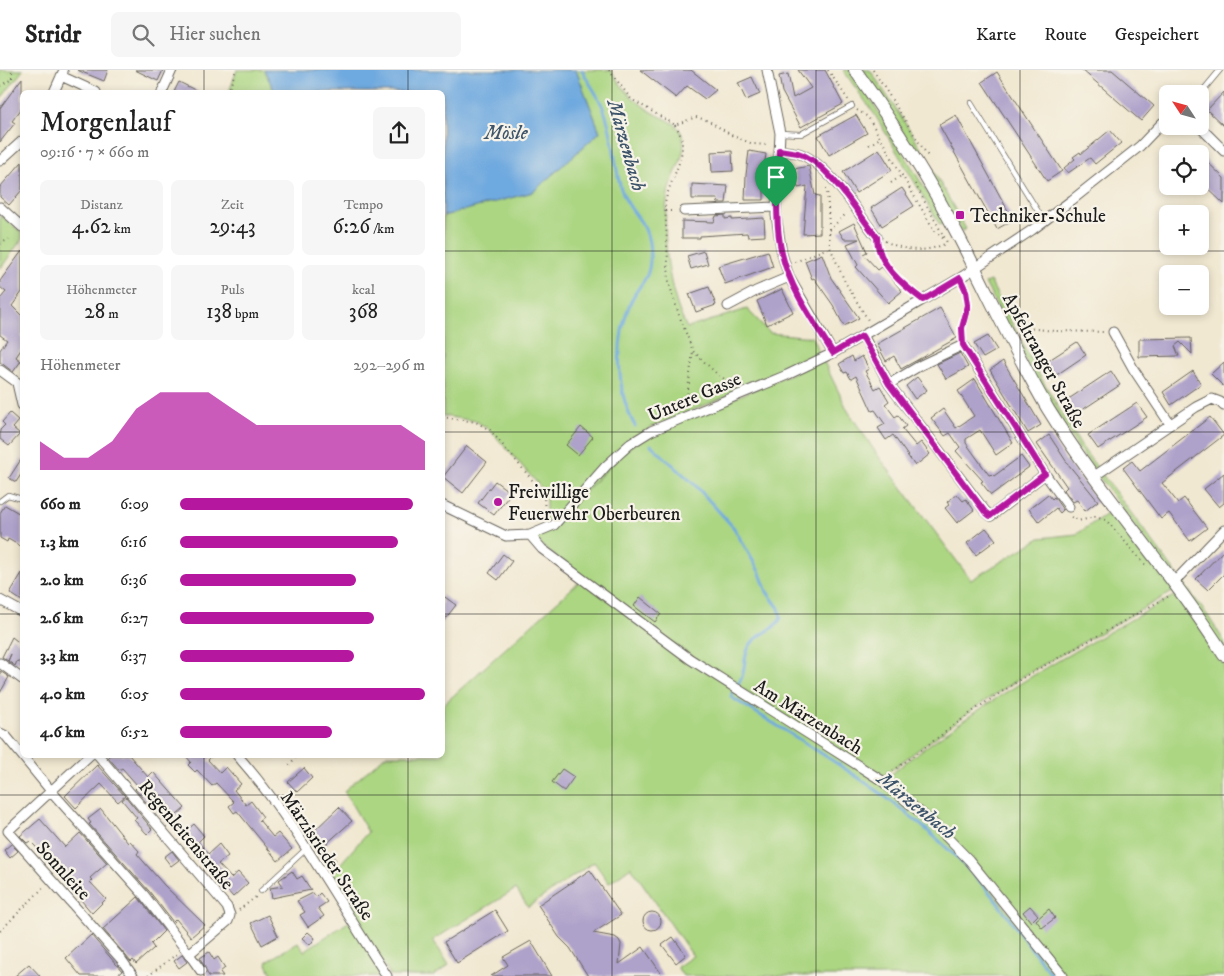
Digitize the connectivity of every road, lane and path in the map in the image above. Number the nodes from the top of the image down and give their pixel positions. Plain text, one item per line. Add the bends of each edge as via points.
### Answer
1 (12, 70) edge
2 (172, 70) edge
3 (236, 70) edge
4 (609, 70) edge
5 (767, 70) edge
6 (828, 70) edge
7 (855, 70) edge
8 (1220, 70) edge
9 (62, 73) edge
10 (1208, 85) edge
11 (0, 86) edge
12 (55, 90) edge
13 (92, 90) edge
14 (163, 90) edge
15 (229, 90) edge
16 (971, 103) dead end
17 (852, 106) junction
18 (675, 125) junction
19 (1159, 127) edge
20 (780, 133) junction
21 (1207, 135) edge
22 (880, 138) junction
23 (20, 143) edge
24 (869, 145) dead end
25 (779, 148) junction
26 (1224, 151) edge
27 (0, 161) edge
28 (826, 173) junction
29 (902, 176) junction
30 (912, 178) dead end
31 (891, 182) dead end
32 (0, 207) edge
33 (776, 207) junction
34 (854, 208) junction
35 (684, 211) dead end
36 (1044, 221) junction
37 (20, 225) edge
38 (943, 225) dead end
39 (939, 227) junction
40 (829, 230) junction
41 (934, 230) junction
42 (877, 237) junction
43 (8, 239) dead end
44 (948, 242) junction
45 (0, 244) edge
46 (830, 247) junction
47 (785, 266) junction
48 (974, 268) junction
49 (789, 277) junction
50 (960, 278) junction
51 (923, 300) junction
52 (728, 306) dead end
53 (874, 329) junction
54 (1113, 332) joint
55 (1019, 334) dead end
56 (862, 336) junction
57 (963, 345) junction
58 (693, 351) junction
59 (833, 353) junction
60 (0, 370) edge
61 (20, 384) edge
62 (889, 384) junction
63 (745, 392) junction
64 (1224, 406) edge
65 (445, 417) edge
66 (678, 419) junction
67 (1170, 424) junction
68 (1045, 474) junction
69 (1093, 477) junction
70 (544, 494) junction
71 (580, 498) junction
72 (20, 499) edge
73 (0, 501) edge
74 (445, 506) edge
75 (1069, 507) joint
76 (544, 529) junction
77 (1224, 530) edge
78 (530, 535) junction
79 (1147, 568) dead end
80 (1170, 585) junction
81 (0, 600) edge
82 (20, 611) edge
83 (1224, 655) edge
84 (0, 663) edge
85 (20, 678) edge
86 (0, 733) edge
87 (20, 753) edge
88 (24, 758) edge
89 (87, 758) edge
90 (101, 758) edge
91 (239, 758) edge
92 (295, 758) edge
93 (289, 765) dead end
94 (881, 780) junction
95 (51, 791) junction
96 (306, 848) junction
97 (51, 880) junction
98 (261, 891) joint
99 (230, 914) junction
100 (0, 931) edge
101 (187, 951) junction
102 (201, 971) dead end
103 (133, 976) edge
104 (148, 976) edge
105 (387, 976) edge
106 (1063, 976) edge

1 - 11 path via 12,79
2 - 14 street
3 - 15 path
4 - 18 path via 631,98
5 - 20 street
6 - 17 path
7 - 48 street, Apfeltranger Straße via 894,125
8 - 10 lane
9 - 12 street
9 - 13 street
16 - 36 lane
17 - 20 lane via 802,134
17 - 22 path via 868,117
18 - 25 path via 696,117 753,144
18 - 58 path via 682,142 682,154 665,204 667,265 669,283
19 - 36 street, Untere Gasse via 1100,179
20 - 25 street
21 - 26 street
22 - 24 path
22 - 29 path
23 - 27 street
25 - 28 street via 810,160
25 - 33 street
28 - 34 street
28 - 40 path
29 - 31 path
29 - 41 path
30 - 39 path
32 - 37 street
33 - 35 street
33 - 47 street
34 - 40 path
34 - 42 street
36 - 48 street, Untere Gasse
38 - 39 path
39 - 41 path
39 - 44 path
40 - 46 path
41 - 44 path
42 - 44 path via 893,245 922,251
42 - 51 path via 877,249 901,284
43 - 45 path
46 - 47 path
46 - 53 path via 845,282
47 - 49 street
48 - 50 street, Untere Gasse
48 - 69 street, Apfeltranger Straße via 1026,372
49 - 52 street
49 - 59 street
50 - 51 street, Untere Gasse
50 - 57 path via 968,305 962,328
51 - 53 street, Untere Gasse
53 - 56 street, Untere Gasse
54 - 55 path via 1015,327
54 - 67 street
56 - 59 street, Untere Gasse
56 - 62 street
57 - 62 street
57 - 68 street
58 - 63 path via 716,374
58 - 66 path via 687,397
59 - 63 street, Untere Gasse
60 - 61 street
62 - 68 street via 990,516
63 - 66 street, Untere Gasse
64 - 67 street via 1212,400
65 - 70 path via 476,422 490,430
66 - 71 street, Untere Gasse via 630,444 606,466
67 - 69 street
68 - 75 street
69 - 80 street, Apfeltranger Straße
70 - 71 path
70 - 76 path
71 - 76 street, Untere Gasse via 554,525
72 - 73 lane via 8,495
74 - 78 street, Untere Gasse via 506,536
75 - 79 path via 1067,512 1078,521 1101,517 1111,523
76 - 78 street, Untere Gasse
77 - 80 street
78 - 94 street, Am Märzenbach via 542,549 690,658
80 - 83 street, Apfeltranger Straße
80 - 94 path via 1171,596 1024,677
81 - 82 street
84 - 85 street
86 - 87 street
88 - 95 street
89 - 95 street, Sonnleite
90 - 99 street, Regenleitenstraße
91 - 96 street, Märzisrieder Straße
92 - 93 path
94 - 106 street, Am Märzenbach via 933,823 969,860
95 - 97 street, Sonnleite via 8,832
95 - 101 street via 144,895
96 - 98 lane
96 - 105 street, Märzisrieder Straße
97 - 100 path
97 - 103 street, Sonnleite
98 - 99 path via 242,909
99 - 101 street, Regenleitenstraße via 221,928
101 - 102 street
101 - 104 path

